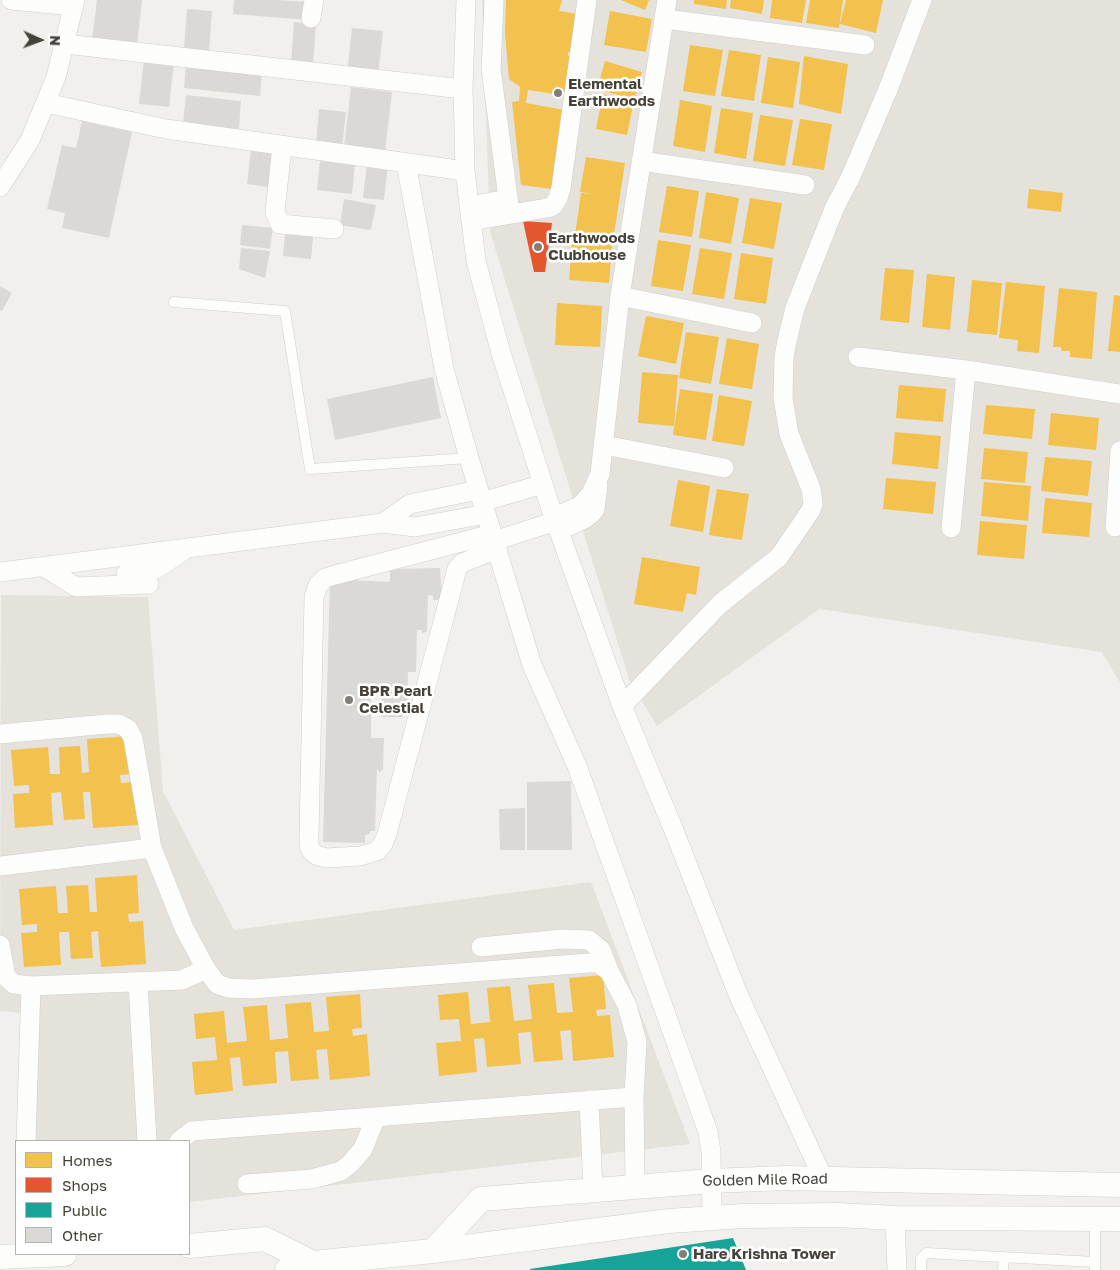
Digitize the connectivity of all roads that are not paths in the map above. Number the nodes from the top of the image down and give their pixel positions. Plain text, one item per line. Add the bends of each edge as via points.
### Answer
1 (11, 0) edge
2 (466, 0) edge
3 (494, 0) edge
4 (587, 0) edge
5 (667, 0) edge
6 (922, 0) edge
7 (74, 3) edge
8 (665, 19) junction
9 (65, 44) junction
10 (865, 45) dead end
11 (463, 89) junction
12 (46, 103) junction
13 (282, 146) junction
14 (641, 160) junction
15 (406, 163) junction
16 (465, 171) junction
17 (805, 185) dead end
18 (0, 187) edge
19 (509, 206) junction
20 (470, 214) junction
21 (334, 229) dead end
22 (620, 296) junction
23 (174, 302) dead end
24 (752, 323) dead end
25 (858, 357) dead end
26 (966, 370) junction
27 (1120, 394) edge
28 (604, 444) junction
29 (1120, 451) edge
30 (468, 458) junction
31 (724, 468) dead end
32 (543, 484) junction
33 (482, 502) junction
34 (383, 523) junction
35 (557, 523) junction
36 (951, 528) dead end
37 (1115, 528) dead end
38 (494, 541) junction
39 (451, 544) junction
40 (186, 549) junction
41 (459, 566) junction
42 (44, 567) junction
43 (0, 572) edge
44 (81, 579) dead end
45 (149, 584) dead end
46 (622, 706) junction
47 (0, 734) edge
48 (152, 848) junction
49 (0, 866) edge
50 (0, 945) edge
51 (481, 947) dead end
52 (206, 969) junction
53 (609, 971) junction
54 (138, 982) junction
55 (31, 986) junction
56 (634, 1097) junction
57 (589, 1100) junction
58 (376, 1117) junction
59 (26, 1140) edge
60 (146, 1140) edge
61 (181, 1140) edge
62 (823, 1178) junction
63 (712, 1180) junction
64 (247, 1184) dead end
65 (1120, 1185) edge
66 (635, 1187) junction
67 (592, 1190) junction
68 (712, 1218) junction
69 (895, 1218) junction
70 (1095, 1219) junction
71 (1120, 1219) edge
72 (190, 1246) edge
73 (433, 1251) junction
74 (43, 1255) edge
75 (0, 1257) edge
76 (1004, 1257) junction
77 (313, 1263) junction
78 (1095, 1266) edge
79 (286, 1270) edge
80 (897, 1270) edge
81 (921, 1270) edge
82 (1003, 1270) edge

1 - 7 street
2 - 11 street
3 - 19 street via 491,69
4 - 19 street via 558,198 553,206
5 - 8 street
6 - 46 street via 889,87 834,209 795,308 787,341 782,398 789,434 810,489 811,510 778,557 720,604
7 - 9 street
8 - 10 street
8 - 14 street
9 - 11 street
9 - 12 street
11 - 16 street
12 - 13 street via 166,129
12 - 18 street via 30,140
13 - 15 street
13 - 21 street via 275,212 280,224
14 - 17 street
14 - 22 street
15 - 16 street
15 - 30 street via 444,369
16 - 20 street
19 - 20 street
20 - 32 street via 476,261
22 - 24 street
22 - 28 street
23 - 30 lane via 285,311 310,469
25 - 26 street
26 - 27 street
26 - 36 street
28 - 31 street
28 - 35 street via 600,474 591,494
29 - 37 street
30 - 33 street
32 - 33 street
32 - 35 street
33 - 34 street via 415,527
33 - 34 street via 410,504
33 - 38 street
34 - 40 street
35 - 38 street
35 - 46 street
38 - 39 street
38 - 41 street
38 - 63 street via 532,665 577,766 708,1132
39 - 41 street
39 - 41 street via 335,574 318,585 314,597 309,836 309,845 316,855 326,858 360,856 377,851 383,844
40 - 42 street
40 - 44 street via 150,571
42 - 43 street
42 - 45 street via 76,587
46 - 62 street via 738,994
47 - 48 street via 107,724 119,724 128,729 134,738
48 - 49 street
48 - 52 street via 184,928
50 - 55 street via 6,977 14,984
51 - 53 street via 562,939 589,940 601,950
52 - 53 street via 217,984 252,989 589,963
52 - 54 street via 182,980
53 - 56 street via 627,1005 637,1042
54 - 55 street
54 - 60 street
55 - 59 street
56 - 57 street
56 - 66 street
57 - 58 street
57 - 67 street
58 - 61 street via 192,1131
58 - 64 street via 363,1149 341,1171 312,1179
62 - 63 street, Golden Mile Road
62 - 65 street, Golden Mile Road
63 - 66 street, Golden Mile Road
63 - 68 street
66 - 67 street, Golden Mile Road
67 - 73 street, Golden Mile Road via 481,1199
68 - 69 street via 838,1215
68 - 73 street
69 - 70 street
69 - 80 street
70 - 71 street
70 - 78 lane
72 - 77 street via 265,1239
73 - 77 street
74 - 75 street
76 - 78 lane
76 - 81 lane via 926,1253 921,1260
76 - 82 lane
77 - 79 street

